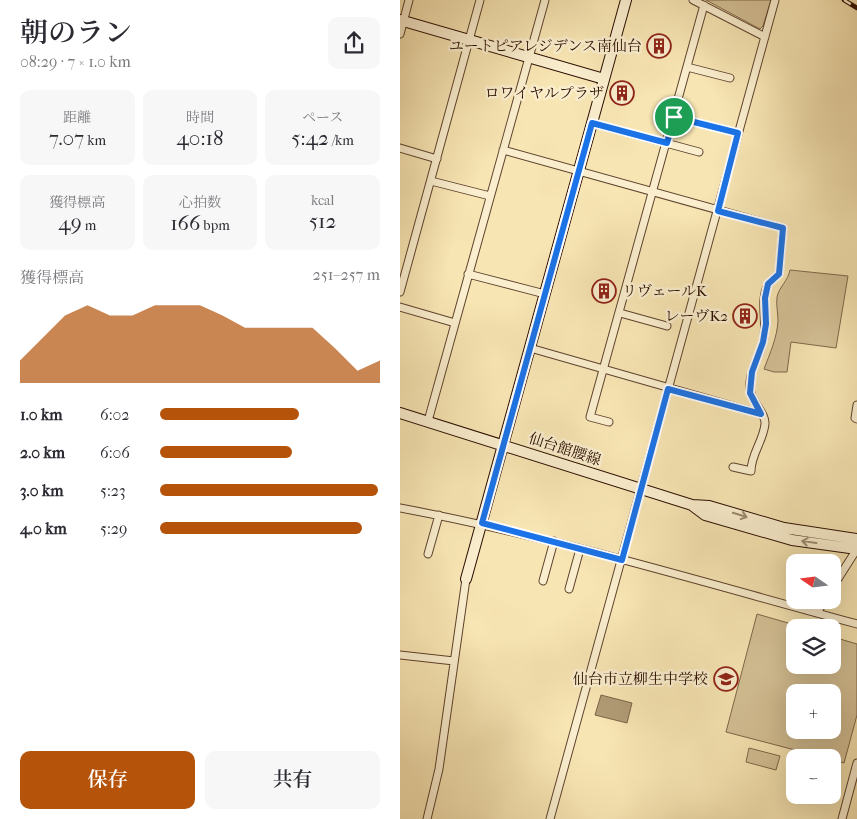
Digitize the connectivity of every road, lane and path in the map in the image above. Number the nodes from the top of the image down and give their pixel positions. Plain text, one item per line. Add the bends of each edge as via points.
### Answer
1 (410, 0) edge
2 (480, 0) edge
3 (545, 0) edge
4 (626, 0) edge
5 (693, 0) edge
6 (775, 0) edge
7 (704, 5) junction
8 (402, 20) edge
9 (400, 34) edge
10 (765, 36) junction
11 (469, 40) junction
12 (529, 58) junction
13 (687, 67) junction
14 (730, 78) dead end
15 (604, 79) junction
16 (674, 117) junction
17 (592, 123) junction
18 (738, 133) junction
19 (667, 143) junction
20 (400, 148) edge
21 (503, 150) junction
22 (699, 152) dead end
23 (437, 159) junction
24 (579, 171) junction
25 (431, 181) junction
26 (653, 192) junction
27 (490, 196) junction
28 (718, 211) junction
29 (468, 274) junction
30 (400, 292) edge
31 (545, 294) junction
32 (400, 307) edge
33 (620, 313) junction
34 (455, 323) junction
35 (667, 326) dead end
36 (530, 348) junction
37 (603, 369) junction
38 (668, 389) junction
39 (857, 405) edge
40 (400, 412) edge
41 (761, 414) junction
42 (857, 419) edge
43 (428, 421) junction
44 (609, 422) dead end
45 (503, 445) junction
46 (733, 467) dead end
47 (641, 489) junction
48 (692, 506) junction
49 (400, 508) edge
50 (439, 515) junction
51 (482, 523) junction
52 (857, 538) edge
53 (554, 541) junction
54 (580, 549) junction
55 (857, 549) edge
56 (428, 554) dead end
57 (622, 560) junction
58 (841, 574) edge
59 (466, 579) joint
60 (543, 581) dead end
61 (570, 590) dead end
62 (786, 600) edge
63 (823, 609) edge
64 (857, 624) edge
65 (400, 655) edge
66 (454, 661) junction
67 (857, 763) edge
68 (427, 819) edge
69 (550, 819) edge
70 (842, 819) edge

1 - 8 street
2 - 11 street
3 - 12 street
4 - 15 street
5 - 7 street
6 - 10 street
7 - 10 street
7 - 13 street
8 - 9 street
8 - 11 street
10 - 18 street
11 - 12 street
11 - 23 street
12 - 15 street
12 - 21 street
13 - 14 street
13 - 16 street
15 - 17 street
16 - 18 street
16 - 19 street
17 - 19 street
17 - 24 street
18 - 28 street
19 - 22 street
19 - 26 street
20 - 23 street
21 - 24 street
21 - 27 street
23 - 25 street
24 - 26 street
24 - 31 street
25 - 27 street
25 - 30 street
26 - 28 street
26 - 33 street
27 - 29 street
28 - 38 street
28 - 41 street via 783,228 779,274 768,284 763,342 752,372 750,393
29 - 31 street
29 - 34 street
31 - 36 street
32 - 34 street
33 - 35 street
33 - 37 street
34 - 43 street
36 - 37 street
36 - 45 street
37 - 38 street
37 - 44 street via 590,417
38 - 41 street
38 - 47 street
39 - 42 street
40 - 43 street, 仙台館腰線
41 - 46 street via 765,422 759,447 751,458 751,471
43 - 45 street, 仙台館腰線
45 - 47 street, 仙台館腰線
45 - 51 street
47 - 48 street, 仙台館腰線
47 - 57 street
48 -> 52 street, 仙台館腰線 via 709,506 799,531
55 -> 48 street, 仙台館腰線 via 792,540 705,514
49 - 50 street
50 - 51 street
50 - 56 street
51 - 53 street
51 - 59 street
53 - 54 street
53 - 60 street
54 - 57 street
54 - 61 street
55 - 58 street
57 - 62 street
57 - 69 street
59 - 66 street
63 - 64 street
65 - 66 street
66 - 68 street via 439,770
67 - 70 street

